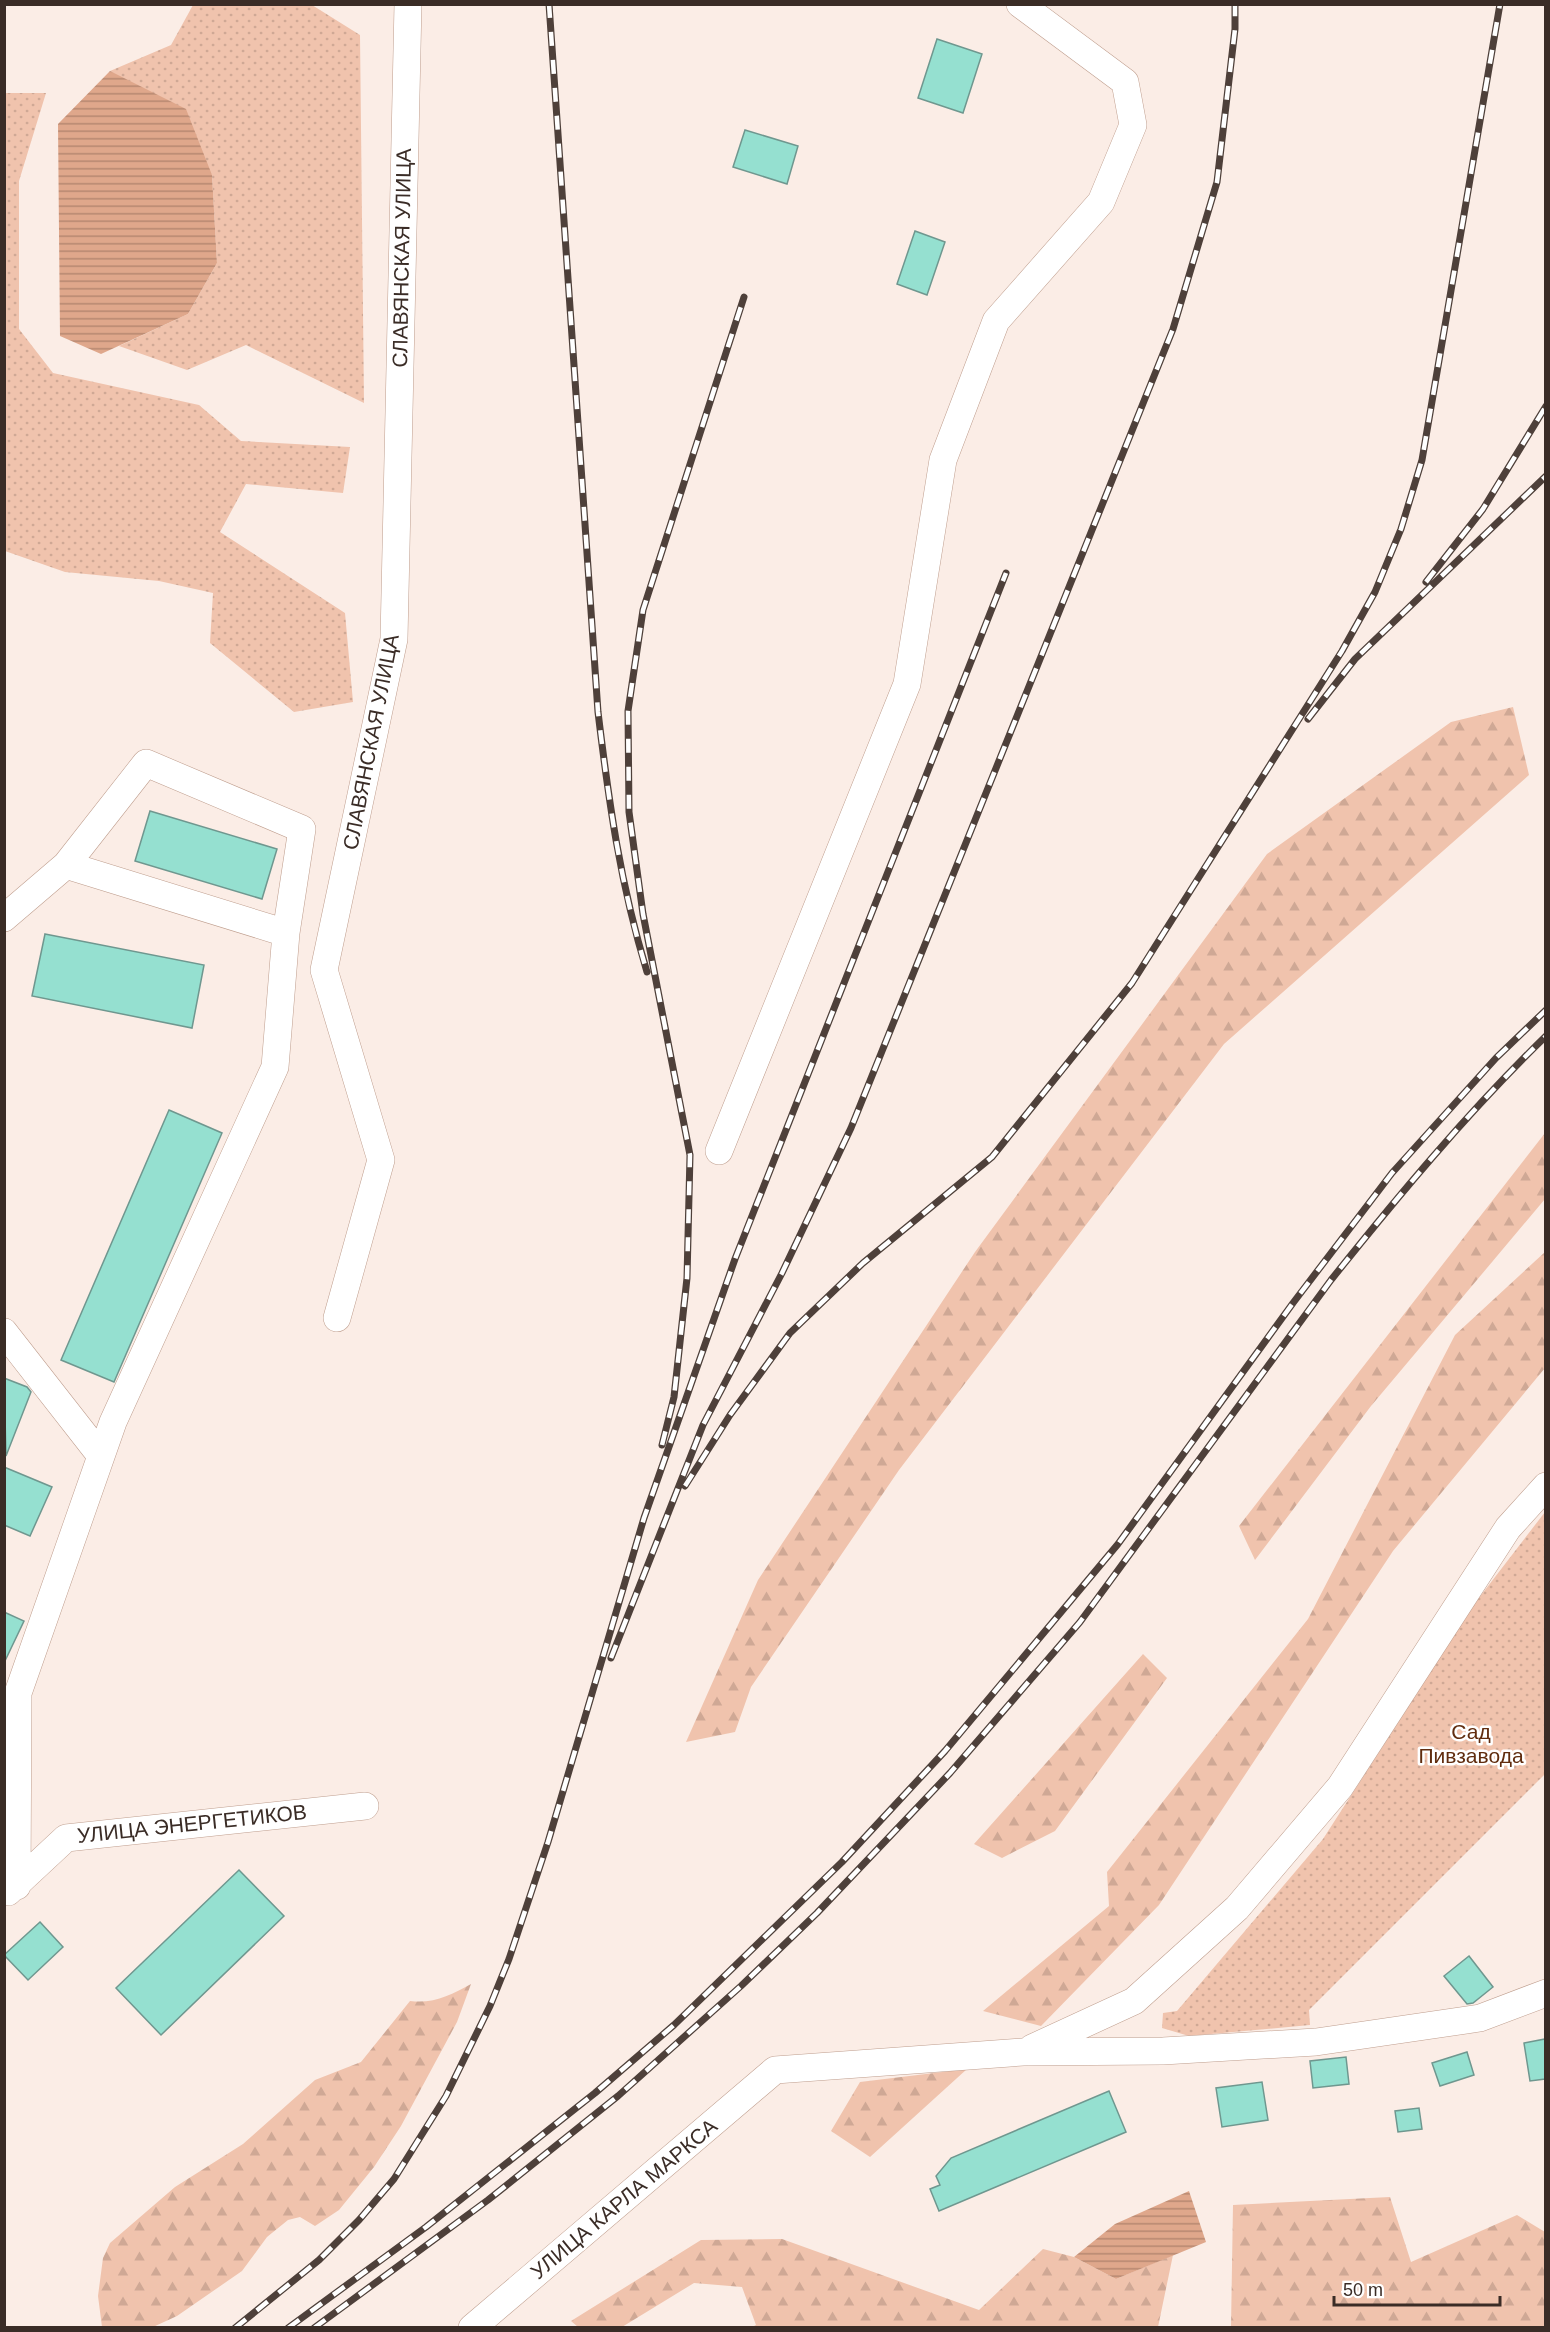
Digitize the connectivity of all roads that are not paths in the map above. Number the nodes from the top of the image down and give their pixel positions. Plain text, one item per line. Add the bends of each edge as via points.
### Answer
1 (408, 4) edge
2 (1020, 4) edge
3 (66, 865) junction
4 (4, 918) edge
5 (286, 933) junction
6 (719, 1151) dead end
7 (337, 1318) dead end
8 (4, 1332) edge
9 (101, 1456) junction
10 (1545, 1486) edge
11 (365, 1806) dead end
12 (10, 1890) edge
13 (1545, 1993) edge
14 (1023, 2052) junction
15 (472, 2328) edge

1 - 7 street, СЛАВЯНСКАЯ УЛИЦА via 394,639 324,970 381,1160
2 - 6 street via 1125,82 1133,125 1101,202 996,321 943,460 907,684
3 - 4 street
3 - 5 street
3 - 5 street via 146,763 302,829
5 - 9 street via 275,1067
8 - 9 street
9 - 12 street via 18,1693
10 - 14 street via 1508,1528 1340,1787 1238,1908 1134,2001
11 - 12 street, УЛИЦА ЭНЕРГЕТИКОВ via 66,1838
13 - 14 street via 1480,2018 1316,2042
14 - 15 street, УЛИЦА КАРЛА МАРКСА via 775,2070

